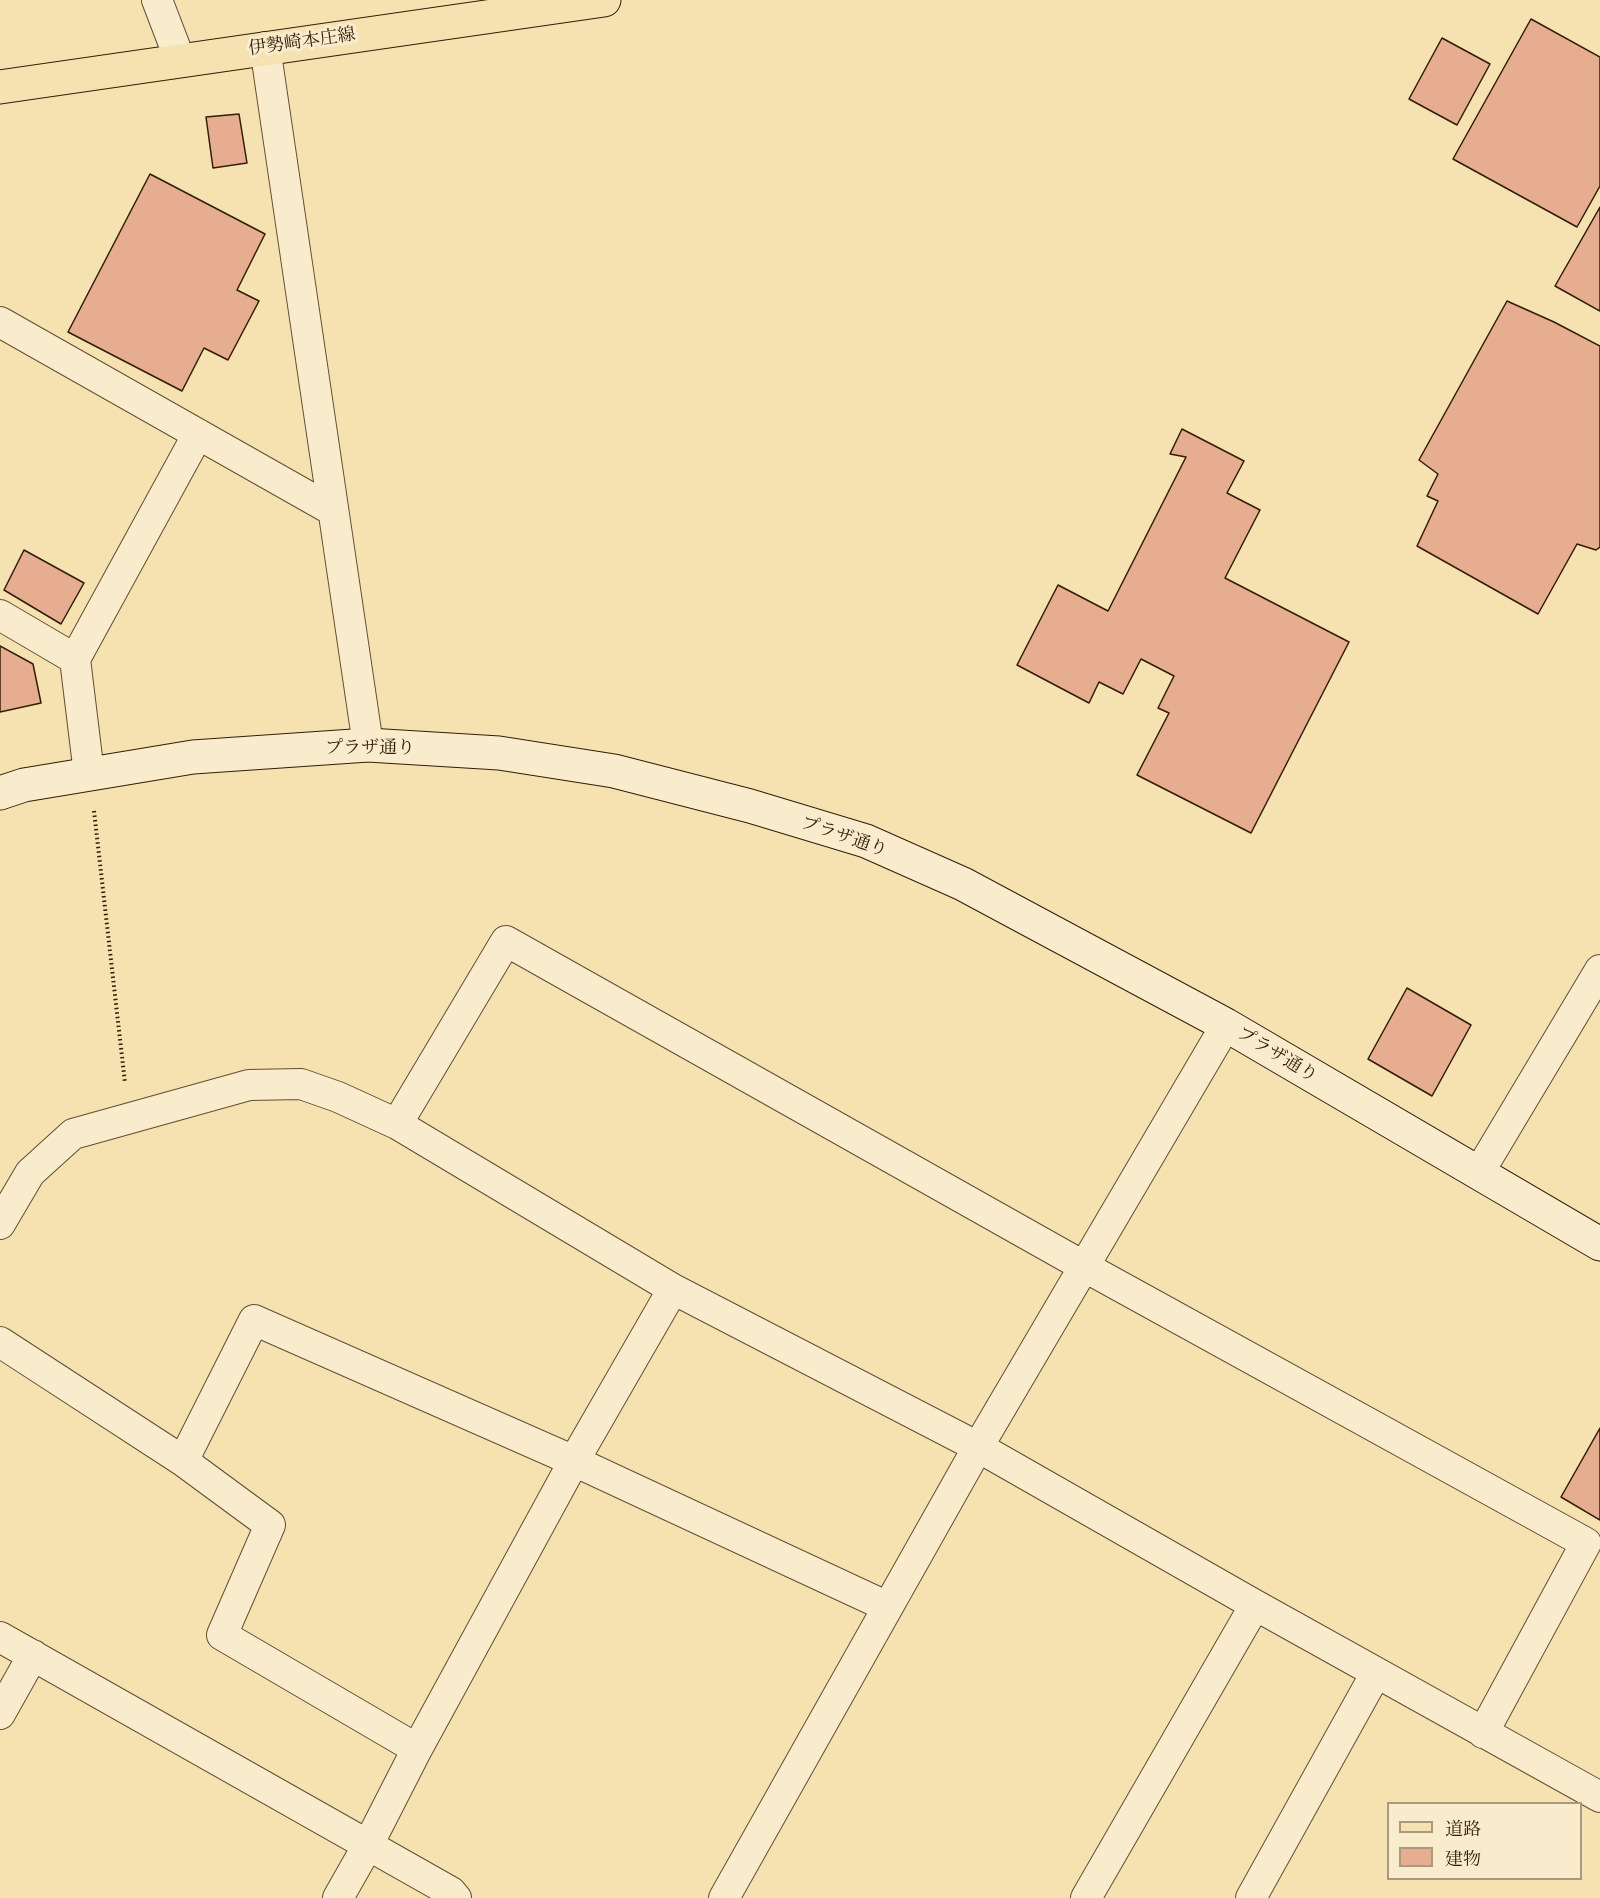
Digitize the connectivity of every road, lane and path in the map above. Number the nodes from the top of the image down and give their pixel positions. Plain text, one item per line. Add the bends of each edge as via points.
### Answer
1 (157, 0) edge
2 (603, 0) edge
3 (265, 47) junction
4 (180, 60) junction
5 (0, 87) edge
6 (0, 322) edge
7 (198, 434) junction
8 (332, 510) junction
9 (0, 615) edge
10 (75, 659) junction
11 (368, 745) junction
12 (89, 774) junction
13 (0, 793) edge
14 (1600, 969) edge
15 (1226, 1025) junction
16 (129, 1117) junction
17 (397, 1124) junction
18 (1478, 1174) junction
19 (0, 1224) edge
20 (1600, 1244) edge
21 (1085, 1267) junction
22 (673, 1289) junction
23 (0, 1342) edge
24 (978, 1447) junction
25 (183, 1461) junction
26 (574, 1461) junction
27 (1255, 1605) junction
28 (888, 1606) junction
29 (0, 1637) edge
30 (33, 1655) junction
31 (1376, 1673) junction
32 (0, 1714) edge
33 (1483, 1733) junction
34 (417, 1749) junction
35 (1600, 1797) edge
36 (368, 1845) junction
37 (338, 1898) edge
38 (456, 1898) edge
39 (724, 1898) edge
40 (1086, 1898) edge
41 (1251, 1898) edge

1 - 4 street
2 - 3 main road, 伊勢崎本庄線
3 - 4 main road, 伊勢崎本庄線
3 - 8 street
4 - 5 main road, 伊勢崎本庄線
6 - 7 street
7 - 8 street
7 - 10 street
8 - 11 street
9 - 10 street
10 - 12 street
11 - 12 street, プラザ通り via 193,757
11 - 15 street, プラザ通り via 499,753 614,771 866,841 963,884
12 - 13 street, プラザ通り
12 - 16 path
14 - 18 street
15 - 18 street, プラザ通り
15 - 21 street
16 - 17 street via 249,1085 301,1084
16 - 19 street via 73,1134 30,1173
17 - 21 street via 506,941
17 - 22 street
18 - 20 street, プラザ通り
21 - 24 street
21 - 33 street via 1586,1543
22 - 24 street
22 - 26 street
23 - 25 street
24 - 27 street
24 - 28 street
25 - 26 street via 254,1320
25 - 34 street via 270,1525 222,1635
26 - 28 street
26 - 34 street
27 - 31 street
27 - 40 street
28 - 39 street
29 - 30 street
30 - 32 street
30 - 36 street
31 - 33 street
31 - 41 street
33 - 35 street
34 - 36 street
36 - 37 street
36 - 38 street

